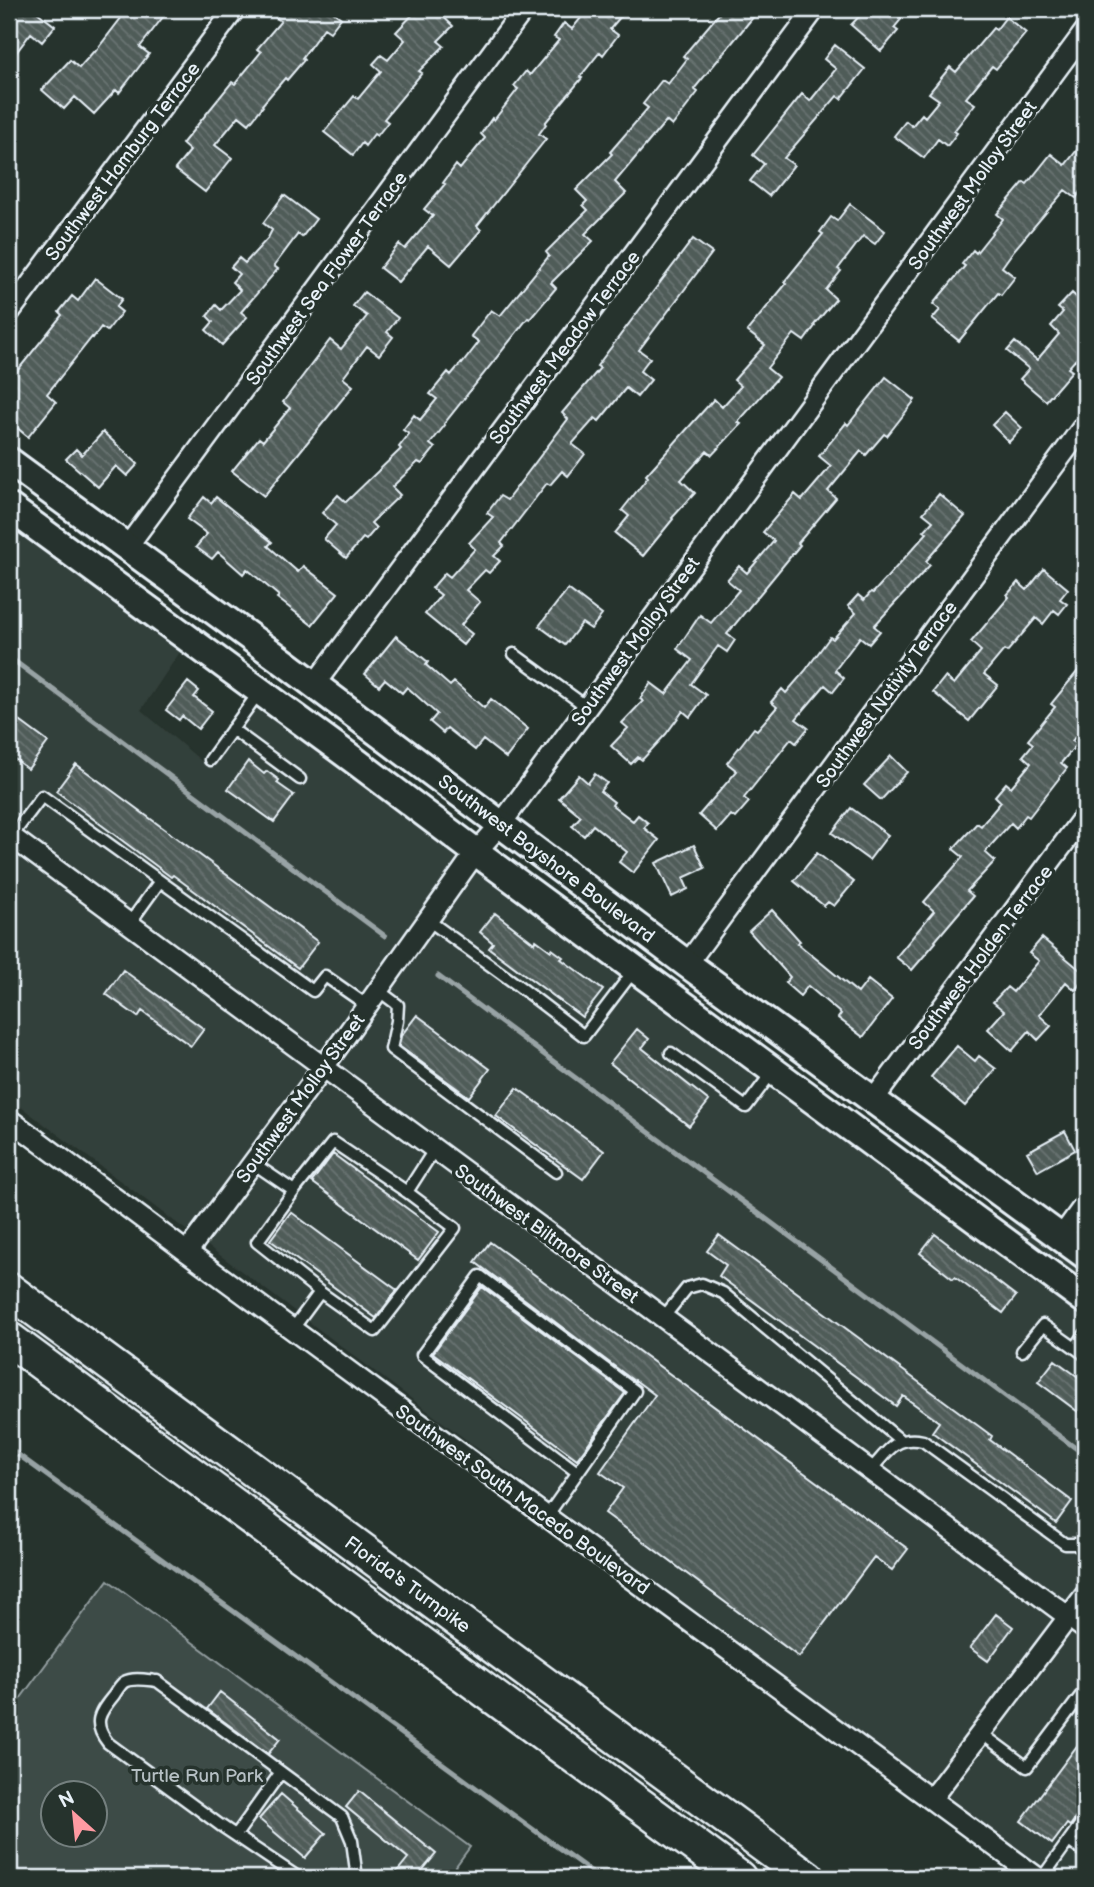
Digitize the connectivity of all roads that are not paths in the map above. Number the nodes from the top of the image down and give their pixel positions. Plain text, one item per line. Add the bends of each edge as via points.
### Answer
1 (235, 9) edge
2 (524, 9) edge
3 (814, 9) edge
4 (1085, 31) edge
5 (9, 313) edge
6 (1085, 424) edge
7 (9, 461) edge
8 (9, 491) edge
9 (9, 507) edge
10 (127, 547) junction
11 (119, 587) junction
12 (514, 654) dead end
13 (284, 662) junction
14 (314, 685) junction
15 (260, 691) junction
16 (587, 707) junction
17 (232, 729) junction
18 (209, 760) dead end
19 (300, 779) dead end
20 (1085, 815) edge
21 (501, 824) junction
22 (10, 836) edge
23 (476, 852) junction
24 (160, 881) junction
25 (428, 920) junction
26 (128, 924) junction
27 (687, 964) junction
28 (635, 969) junction
29 (373, 998) junction
30 (703, 1018) junction
31 (671, 1054) dead end
32 (323, 1068) junction
33 (773, 1070) junction
34 (874, 1100) junction
35 (9, 1119) edge
36 (867, 1139) junction
37 (434, 1150) junction
38 (253, 1163) junction
39 (556, 1172) dead end
40 (294, 1191) junction
41 (407, 1192) junction
42 (1085, 1204) edge
43 (1027, 1212) junction
44 (1061, 1237) junction
45 (187, 1252) junction
46 (1085, 1255) edge
47 (9, 1290) edge
48 (320, 1292) junction
49 (1085, 1300) edge
50 (663, 1318) junction
51 (292, 1329) junction
52 (1085, 1334) edge
53 (9, 1339) edge
54 (1075, 1348) junction
55 (1021, 1351) dead end
56 (1085, 1355) edge
57 (901, 1440) junction
58 (870, 1471) junction
59 (577, 1472) junction
60 (547, 1516) junction
61 (1085, 1550) edge
62 (1085, 1595) edge
63 (1069, 1617) junction
64 (1085, 1629) edge
65 (1085, 1690) edge
66 (981, 1733) junction
67 (281, 1772) junction
68 (931, 1799) junction
69 (1085, 1818) edge
70 (236, 1835) junction
71 (1069, 1841) junction
72 (1085, 1853) edge
73 (299, 1878) edge
74 (357, 1878) edge
75 (739, 1878) edge
76 (808, 1878) edge
77 (1040, 1878) edge

1 - 5 street, Southwest Hamburg Terrace
2 - 10 street, Southwest Sea Flower Terrace
3 - 14 street, Southwest Meadow Terrace
4 - 16 street, Southwest Molloy Street
6 - 27 street, Southwest Nativity Terrace
7 - 10 main road, Southwest Bayshore Boulevard
8 - 10 main road via 87,551
9 - 11 main road, Southwest Bayshore Boulevard
10 - 13 main road, Southwest Bayshore Boulevard
11 - 13 main road via 134,577 148,577 255,658
11 - 15 main road, Southwest Bayshore Boulevard
12 - 16 lane
13 - 14 main road, Southwest Bayshore Boulevard
14 - 21 main road, Southwest Bayshore Boulevard
15 - 17 lane
15 - 23 main road, Southwest Bayshore Boulevard
16 - 21 street, Southwest Molloy Street
17 - 18 lane
17 - 19 lane
20 - 34 street, Southwest Holden Terrace
21 - 23 street, Southwest Molloy Street
21 - 27 main road, Southwest Bayshore Boulevard
22 - 24 lane via 42,796
22 - 26 street, Southwest Biltmore Street
23 - 25 street, Southwest Molloy Street
23 - 28 main road, Southwest Bayshore Boulevard
24 - 26 lane
24 - 29 lane via 313,991 325,976
25 - 28 lane via 584,1036
25 - 29 street, Southwest Molloy Street
26 - 32 street, Southwest Biltmore Street
27 - 34 main road, Southwest Bayshore Boulevard
28 - 30 main road, Southwest Bayshore Boulevard
29 - 32 street, Southwest Molloy Street
29 - 39 lane via 398,1004 391,1049
30 - 33 main road, Southwest Bayshore Boulevard
30 - 34 main road via 723,1018 826,1096 849,1103
31 - 33 lane via 746,1107
32 - 37 street, Southwest Biltmore Street
32 - 38 street, Southwest Molloy Street
33 - 36 main road, Southwest Bayshore Boulevard
34 - 43 main road, Southwest Bayshore Boulevard
35 - 45 street, Southwest South Macedo Boulevard
36 - 43 main road via 878,1129 892,1128 1007,1213
36 - 49 main road, Southwest Bayshore Boulevard
37 - 41 lane
37 - 50 street, Southwest Biltmore Street
38 - 40 lane
38 - 45 street, Southwest Molloy Street
40 - 41 lane via 333,1142
40 - 48 lane via 257,1241
41 - 48 lane via 455,1228 375,1331
42 - 44 street
43 - 44 main road, Southwest Bayshore Boulevard
44 - 46 main road, Southwest Bayshore Boulevard
45 - 51 street, Southwest South Macedo Boulevard
47 - 76 highway, Florida's Turnpike
48 - 51 lane
50 - 57 lane via 687,1288 702,1284 723,1293
50 - 58 street, Southwest Biltmore Street
51 - 60 street, Southwest South Macedo Boulevard
52 - 54 lane
53 - 75 highway, Florida's Turnpike
54 - 55 lane via 1043,1325
54 - 56 lane
57 - 58 lane
57 - 61 lane via 923,1441 1065,1544
58 - 63 street, Southwest Biltmore Street
59 - 59 lane via 635,1391 480,1276 422,1355
59 - 60 lane
60 - 68 street, Southwest South Macedo Boulevard
62 - 63 street
63 - 64 street, Southwest Biltmore Street
63 - 66 street
65 - 66 lane via 1027,1767
66 - 68 street
67 - 70 lane
67 - 70 lane via 157,1681 124,1682 102,1709 99,1732 108,1743
67 - 74 lane via 342,1817 352,1841
68 - 77 street, Southwest South Macedo Boulevard
69 - 71 lane
70 - 73 lane
71 - 72 lane
71 - 77 lane

